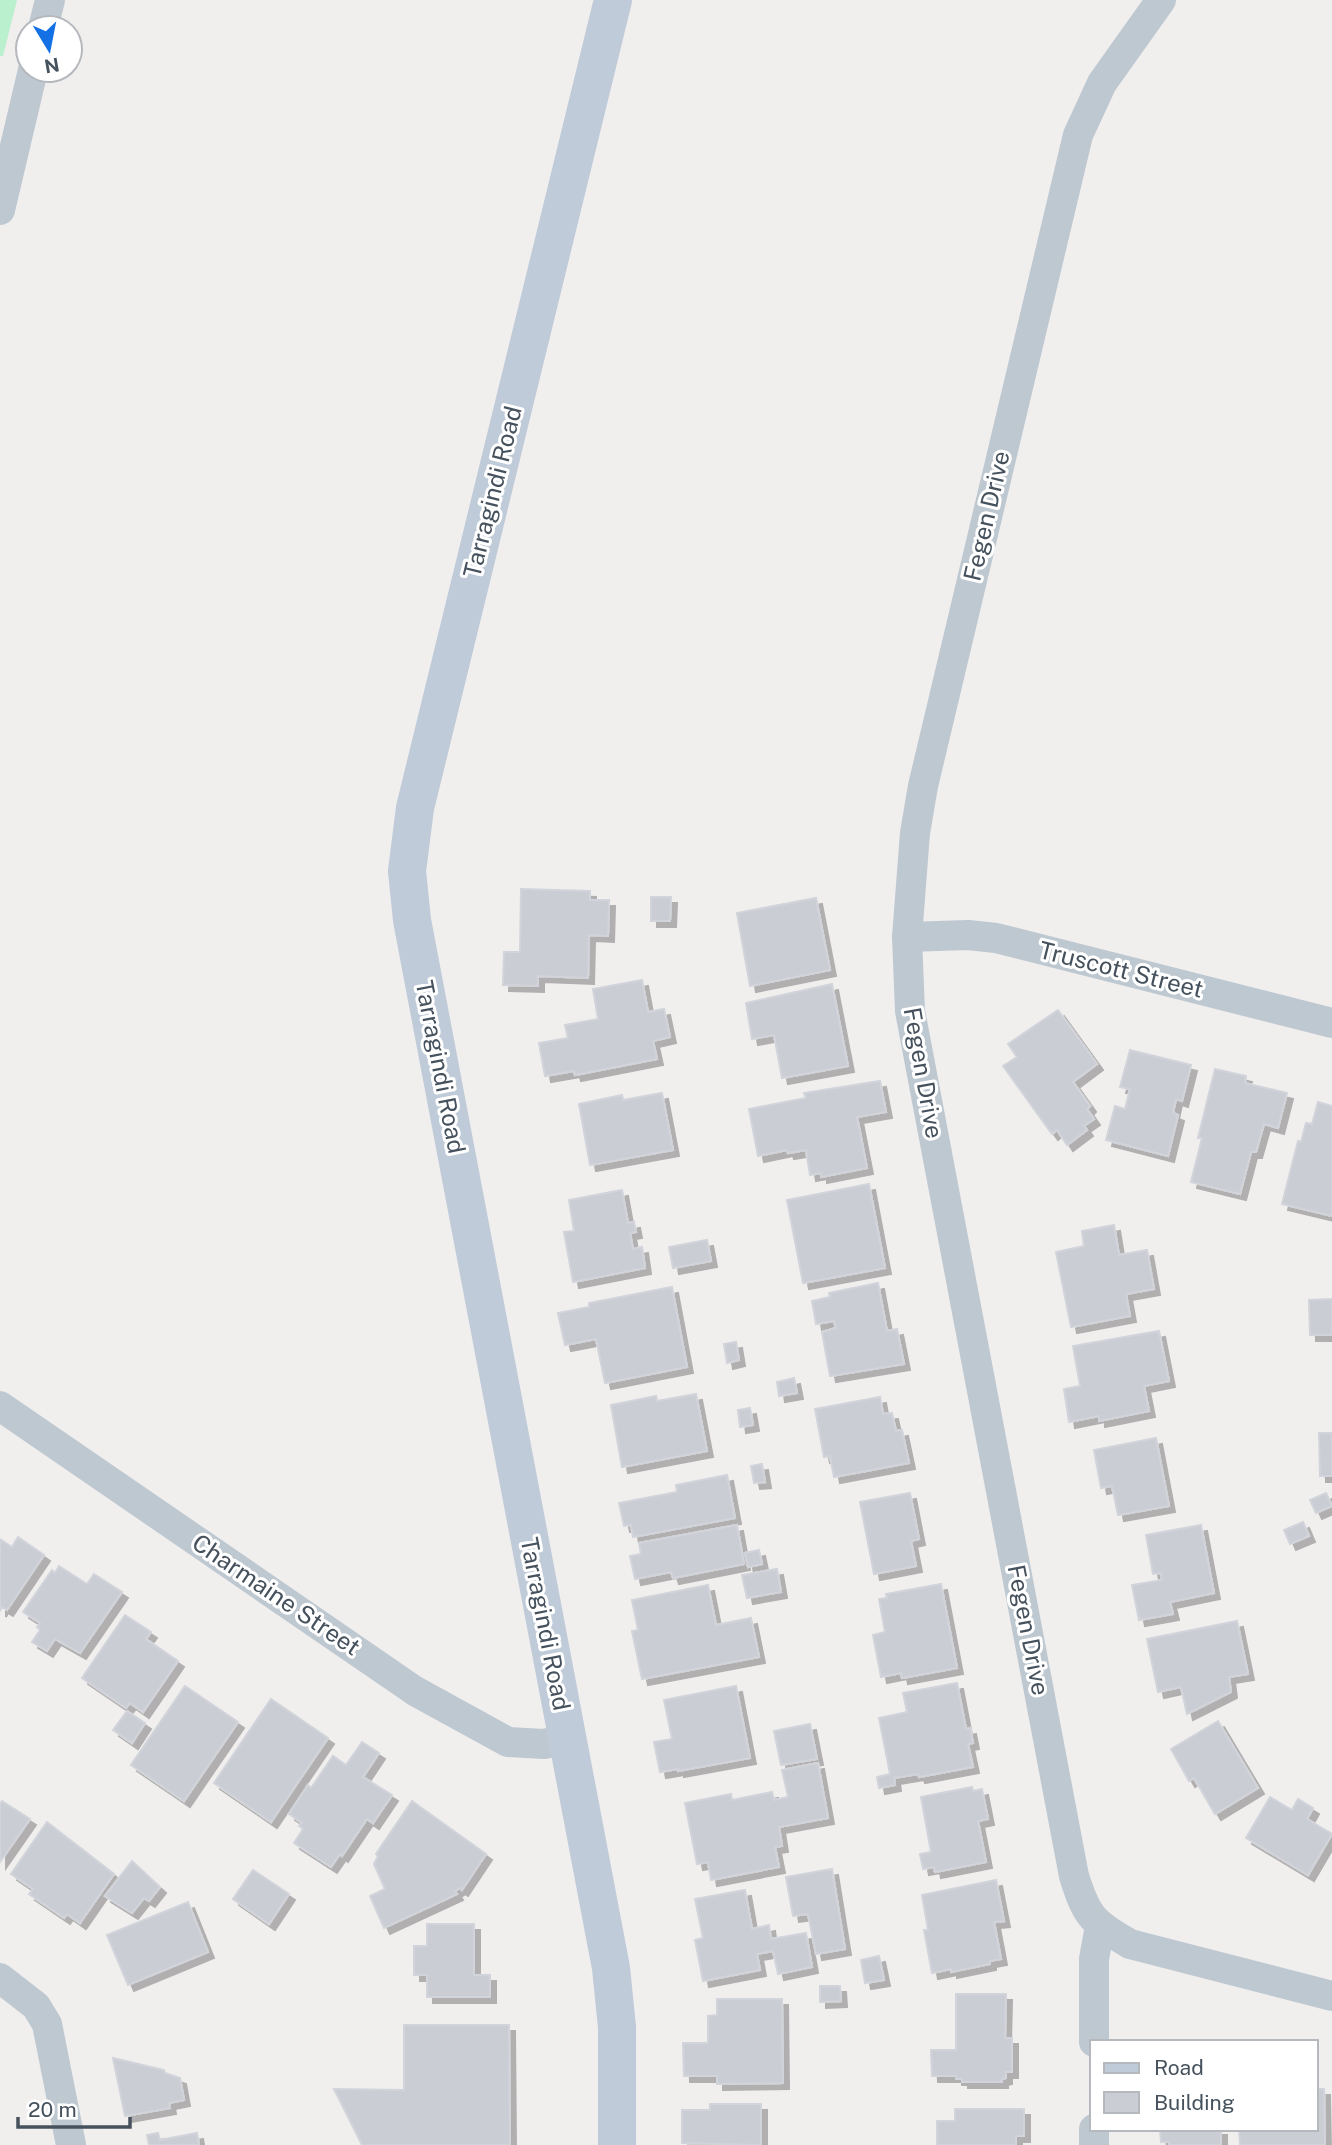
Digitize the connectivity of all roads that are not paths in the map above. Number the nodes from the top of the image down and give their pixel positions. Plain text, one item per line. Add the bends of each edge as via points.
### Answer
1 (613, 0) edge
2 (1161, 0) edge
3 (30, 84) edge
4 (0, 210) edge
5 (907, 937) junction
6 (1332, 1023) edge
7 (0, 1406) edge
8 (567, 1739) junction
9 (1100, 1926) junction
10 (0, 1978) edge
11 (1332, 1996) edge
12 (1094, 2040) edge
13 (71, 2145) edge
14 (617, 2145) edge

1 - 8 street, Tarragindi Road via 415,808 407,871 412,920
2 - 5 street, Fegen Drive via 1102,83 1078,135 923,786
3 - 4 street
5 - 6 street, Truscott Street via 996,938
5 - 9 street, Fegen Drive via 910,1011 1074,1876 1083,1904
7 - 8 street, Charmaine Street via 415,1691 508,1742 544,1744
8 - 14 street, Tarragindi Road via 614,1990
9 - 11 street, Fegen Drive via 1130,1944
9 - 12 street via 1094,1959
10 - 13 street via 36,2006 47,2024

